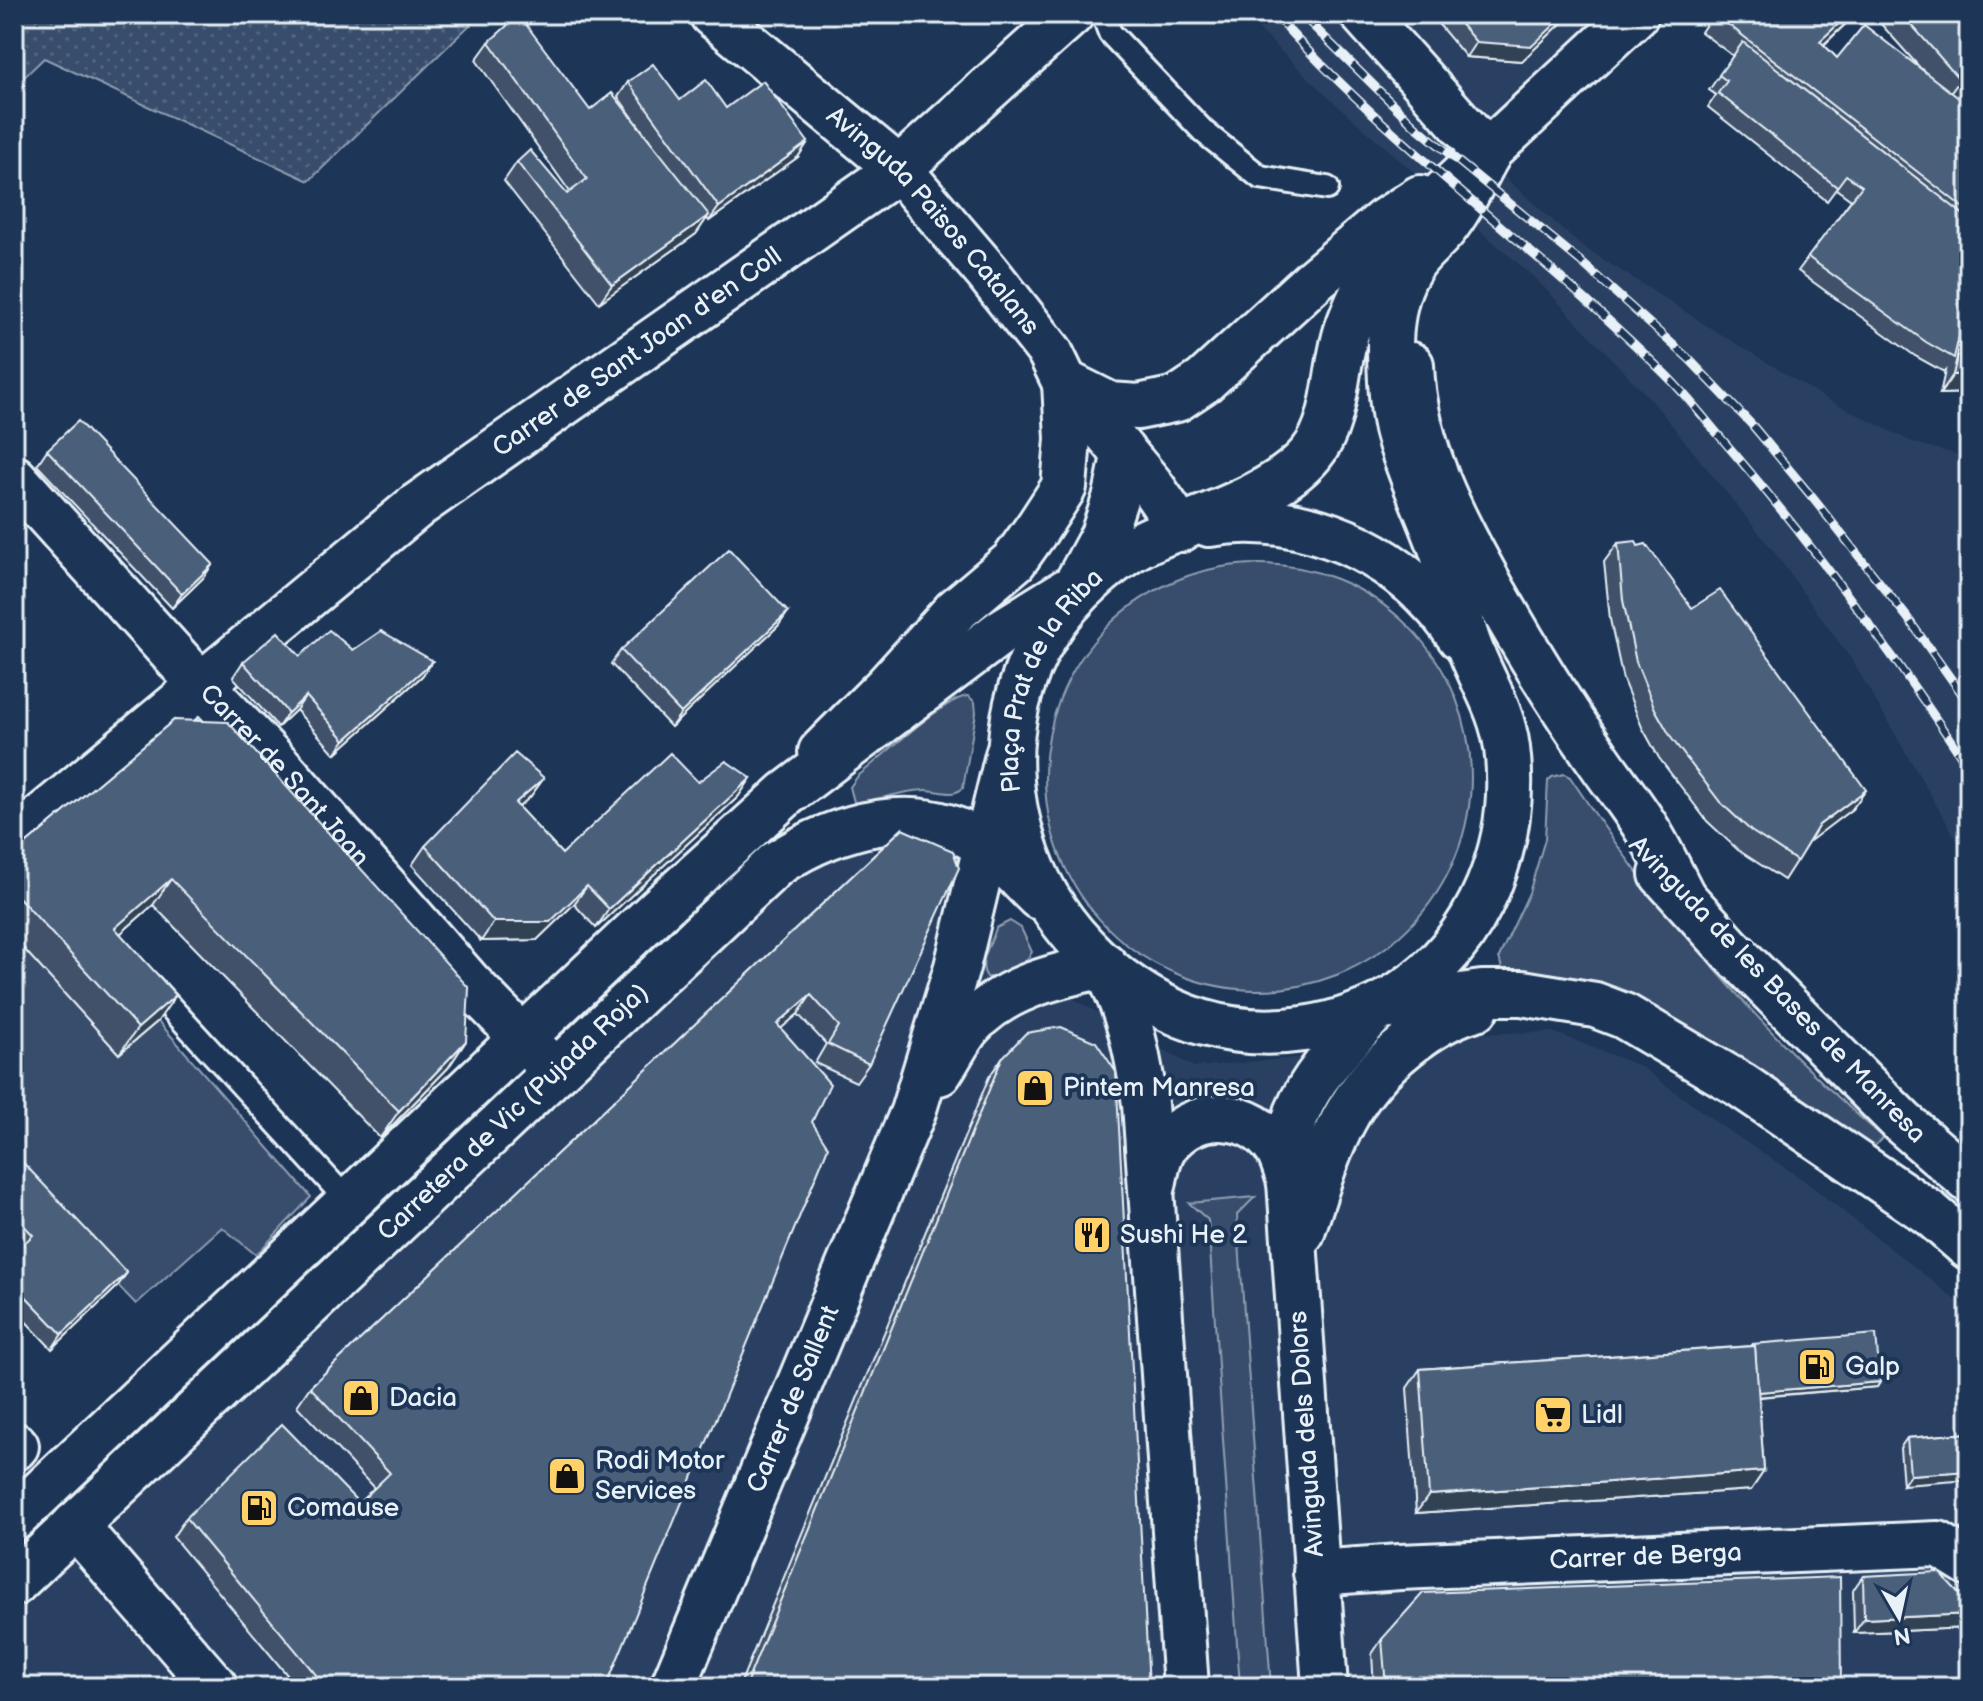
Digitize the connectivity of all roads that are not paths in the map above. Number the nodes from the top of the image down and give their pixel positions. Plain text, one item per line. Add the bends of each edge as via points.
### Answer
1 (712, 14) edge
2 (1071, 14) edge
3 (1103, 14) edge
4 (1363, 14) edge
5 (1636, 14) edge
6 (1488, 154) junction
7 (899, 169) junction
8 (1327, 188) dead end
9 (1446, 227) junction
10 (1065, 383) junction
11 (1124, 456) junction
12 (14, 478) edge
13 (1181, 529) junction
14 (1072, 593) junction
15 (1469, 648) junction
16 (201, 685) junction
17 (1010, 745) junction
18 (786, 794) junction
19 (14, 840) edge
20 (986, 846) junction
21 (1682, 895) junction
22 (1057, 915) junction
23 (132, 965) edge
24 (1104, 965) junction
25 (1568, 999) junction
26 (1377, 1008) junction
27 (521, 1039) junction
28 (556, 1072) junction
29 (913, 1112) junction
30 (1969, 1180) edge
31 (1290, 1182) junction
32 (1152, 1192) junction
33 (349, 1202) junction
34 (1969, 1247) edge
35 (1296, 1258) junction
36 (14, 1518) edge
37 (75, 1525) junction
38 (1969, 1563) edge
39 (1316, 1573) junction
40 (14, 1583) edge
41 (215, 1687) edge
42 (673, 1687) edge
43 (1186, 1687) edge
44 (1325, 1687) edge

1 - 7 street, Avinguda Països Catalans
2 - 7 street, Carrer de Sant Joan d'en Coll
3 - 8 lane via 1110,33 1204,132 1260,177
4 - 6 street
5 - 6 street
6 - 9 street, Plaça Prat de la Riba
6 - 10 street via 1383,222 1177,399 1138,407 1110,405
6 - 13 street, Plaça Prat de la Riba via 1391,242 1367,280 1347,329 1316,447 1300,466 1255,494
7 - 10 street, Avinguda Països Catalans via 1050,352
7 - 16 street, Carrer de Sant Joan d'en Coll via 418,505
9 - 15 street, Plaça Prat de la Riba via 1401,281 1390,334 1392,396 1396,426 1441,546
9 - 21 street via 1415,298 1410,360 1417,421 1438,483 1529,653 1645,825
10 - 11 street, Avinguda Països Catalans
10 - 18 street via 1064,487 1038,527 1014,561 955,611 831,739
11 - 13 street, Avinguda Països Catalans
11 - 14 street, Plaça Prat de la Riba via 1103,535
12 - 16 street, Carrer de Sant Joan
13 - 14 street, Plaça Prat de la Riba via 1147,541
13 - 15 street, Plaça Prat de la Riba via 1262,521 1310,528 1359,547 1433,603
14 - 17 street, Plaça Prat de la Riba via 1025,671
14 - 18 street, Plaça Prat de la Riba via 1001,632
15 - 21 street, Avinguda de les Bases de Manresa via 1537,703 1625,835
15 - 26 street, Plaça Prat de la Riba via 1493,696 1506,743 1505,832 1494,875 1475,916 1415,984
16 - 19 street, Carrer de Sant Joan d'en Coll
16 - 27 street, Carrer de Sant Joan
17 - 20 street, Carrer de Sallent
17 - 22 street, Plaça Prat de la Riba via 1011,792 1021,837 1035,877
18 - 27 street, Carretera de Vic (Pujada Roja)
20 - 22 street, Carretera de Vic (Pujada Roja)
20 - 28 street, Carretera de Vic (Pujada Roja) via 918,821 865,825 805,845 776,864
20 - 29 street, Carrer de Sallent via 957,967
21 - 30 street, Avinguda de les Bases de Manresa via 1903,1123
22 - 24 street, Plaça Prat de la Riba
23 - 33 lane
24 - 26 street, Plaça Prat de la Riba via 1170,1009 1238,1030 1326,1026
24 - 29 street, Carrer de Sallent via 1029,985 995,1005 970,1026
24 - 32 street, Avinguda dels Dolors via 1126,1013 1139,1064
25 - 26 street via 1482,993
25 - 34 street via 1624,1016 1741,1085 1931,1214
25 - 35 street via 1521,1000 1464,1011 1419,1035 1377,1070 1332,1142
26 - 31 street, Avinguda dels Dolors via 1323,1070 1298,1112 1290,1142
27 - 28 street, Carrer de Sant Joan
27 - 33 street, Carretera de Vic (Pujada Roja)
28 - 37 street, Carretera de Vic (Pujada Roja)
29 - 42 street, Carrer de Sallent
31 - 32 street, Avinguda dels Dolors via 1268,1138 1255,1126 1220,1117 1188,1126 1170,1140
31 - 35 street, Avinguda dels Dolors
32 - 43 street, Avinguda dels Dolors
33 - 36 street, Carretera de Vic (Pujada Roja)
35 - 39 street, Avinguda dels Dolors
37 - 40 street, Carretera de Vic (Pujada Roja)
37 - 41 street
38 - 39 street, Carrer de Berga via 1938,1544
39 - 44 street, Avinguda dels Dolors

